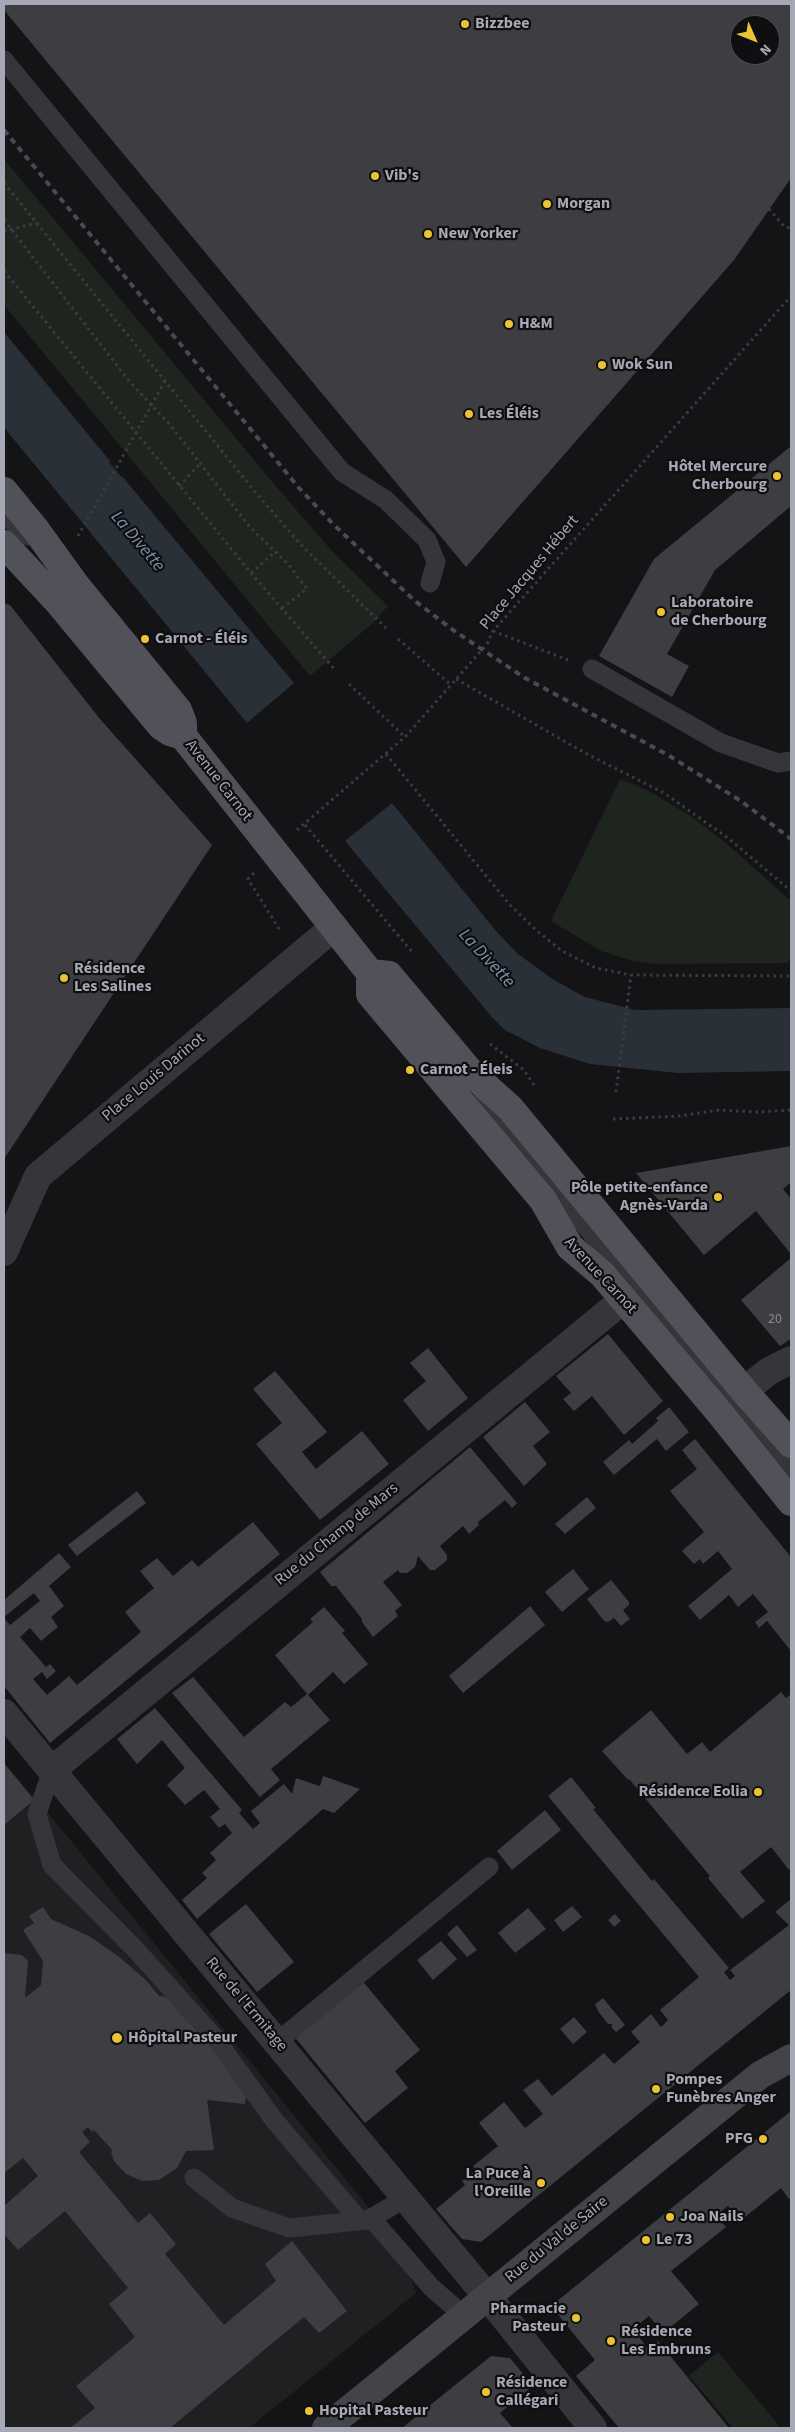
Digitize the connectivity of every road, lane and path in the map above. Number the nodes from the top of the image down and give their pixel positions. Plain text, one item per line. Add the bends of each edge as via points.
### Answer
1 (4, 60) edge
2 (4, 183) edge
3 (769, 209) dead end
4 (4, 220) edge
5 (37, 223) junction
6 (12, 229) junction
7 (791, 229) edge
8 (4, 231) edge
9 (4, 271) edge
10 (791, 296) edge
11 (165, 381) junction
12 (152, 406) junction
13 (137, 432) junction
14 (200, 464) junction
15 (179, 486) junction
16 (4, 491) edge
17 (4, 514) edge
18 (78, 536) dead end
19 (276, 552) junction
20 (7, 554) edge
21 (64, 569) junction
22 (251, 573) junction
23 (430, 583) dead end
24 (281, 609) junction
25 (386, 628) dead end
26 (493, 630) junction
27 (398, 639) dead end
28 (592, 669) joint
29 (335, 670) dead end
30 (456, 679) junction
31 (349, 684) dead end
32 (451, 685) junction
33 (183, 736) junction
34 (405, 738) junction
35 (386, 754) junction
36 (791, 761) edge
37 (305, 825) junction
38 (275, 852) junction
39 (791, 891) edge
40 (334, 927) junction
41 (298, 957) junction
42 (420, 961) dead end
43 (370, 972) junction
44 (631, 976) junction
45 (791, 976) edge
46 (489, 1044) dead end
47 (537, 1090) dead end
48 (616, 1092) dead end
49 (457, 1099) junction
50 (791, 1110) edge
51 (614, 1120) dead end
52 (4, 1252) edge
53 (623, 1300) junction
54 (791, 1360) edge
55 (744, 1391) junction
56 (791, 1444) edge
57 (791, 1474) edge
58 (791, 1502) edge
59 (4, 1713) edge
60 (52, 1770) junction
61 (489, 1867) dead end
62 (276, 2042) junction
63 (791, 2058) edge
64 (194, 2178) dead end
65 (406, 2198) junction
66 (365, 2220) junction
67 (487, 2297) junction
68 (464, 2316) junction
69 (326, 2428) edge
70 (593, 2428) edge

1 - 23 lane via 342,472 386,500 427,540 436,562
2 - 5 path
3 - 7 path
4 - 6 path
5 - 6 path
5 - 11 path
6 - 8 path
6 - 12 path via 129,381
9 - 13 path
10 - 26 path, Place Jacques Hébert
11 - 12 path
11 - 25 path via 303,547
12 - 13 path
12 - 14 path
13 - 15 path
13 - 18 path
14 - 15 path
14 - 19 path via 249,526
15 - 22 path
16 - 21 main road, Avenue Carnot
17 - 21 lane
19 - 22 path
19 - 24 path via 307,588
20 - 33 main road via 59,603 161,726
21 - 33 main road, Avenue Carnot via 178,710
22 - 24 path
24 - 29 path
26 - 28 path
26 - 30 path, Place Jacques Hébert via 487,644
27 - 32 path
28 - 36 lane via 721,743 778,762
30 - 32 path, Place Jacques Hébert
30 - 39 path via 585,754 664,793 728,838
31 - 34 path
32 - 34 path, Place Jacques Hébert
33 - 38 main road, Avenue Carnot
34 - 35 path, Place Jacques Hébert
35 - 37 path, Place Jacques Hébert
35 - 44 path via 510,905 536,930 562,950 596,968
37 - 38 path, Place Jacques Hébert
37 - 42 path
38 - 40 main road, Avenue Carnot
38 - 41 path, Place Jacques Hébert via 248,879
40 - 41 street, Place Louis Darinot
40 - 43 main road, Avenue Carnot
41 - 52 street, Place Louis Darinot via 38,1176
43 - 49 main road, Avenue Carnot via 370,994
43 - 55 main road via 389,975 472,1074 510,1108
44 - 45 path
44 - 48 path
46 - 47 path via 524,1070
49 - 53 main road, Avenue Carnot via 543,1200 570,1247 602,1274
49 - 57 lane via 491,1112
50 - 51 path via 719,1110
53 - 58 main road, Avenue Carnot
53 - 60 street, Rue du Champ de Mars
54 - 55 street via 769,1371
55 - 56 main road
59 - 60 street, Rue de l'Ermitage
60 - 62 street, Rue de l'Ermitage
60 - 66 lane via 37,1814 52,1866 136,1950 215,2038 274,2120
61 - 62 lane
62 - 65 street, Rue de l'Ermitage
63 - 67 main road, Rue du Val de Saire via 760,2075
64 - 66 lane via 232,2208 289,2228
65 - 66 lane
65 - 67 street, Rue de l'Ermitage
66 - 68 lane
67 - 68 main road, Rue du Val de Saire
67 - 70 street, Rue de l'Ermitage
68 - 69 main road, Rue du Val de Saire

